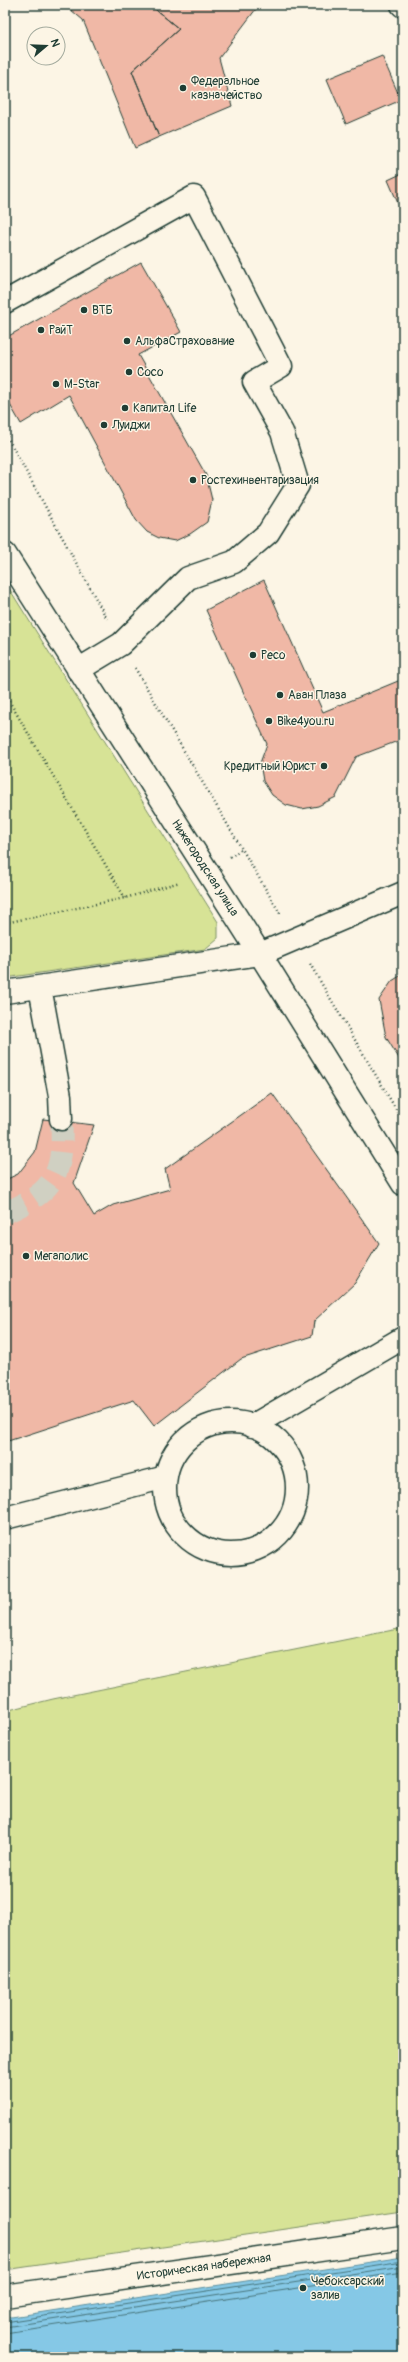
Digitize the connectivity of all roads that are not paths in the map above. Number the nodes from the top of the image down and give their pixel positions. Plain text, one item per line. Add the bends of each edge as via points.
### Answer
1 (5, 302) edge
2 (5, 554) edge
3 (78, 670) junction
4 (403, 893) edge
5 (260, 954) junction
6 (40, 987) junction
7 (5, 992) edge
8 (62, 1119) tunnel mouth
9 (403, 1184) edge
10 (403, 1338) edge
11 (252, 1426) junction
12 (166, 1477) junction
13 (5, 1518) edge
14 (403, 2238) edge
15 (5, 2296) edge

1 - 3 street via 194,197 280,366 254,382 282,432 298,485 268,533 234,562 188,578 121,644
2 - 3 street, Нижегородская улица
3 - 5 street, Нижегородская улица
4 - 5 street
5 - 6 street
5 - 9 street, Нижегородская улица
6 - 7 street
6 - 8 street
10 - 11 street
11 - 12 street via 230,1422 207,1426 188,1438 174,1456
11 - 12 street via 271,1435 285,1450 294,1469 297,1489 294,1509 285,1528 270,1542 251,1552 231,1555 209,1550 189,1539 174,1522 166,1500
12 - 13 street
14 - 15 street, Историческая набережная

